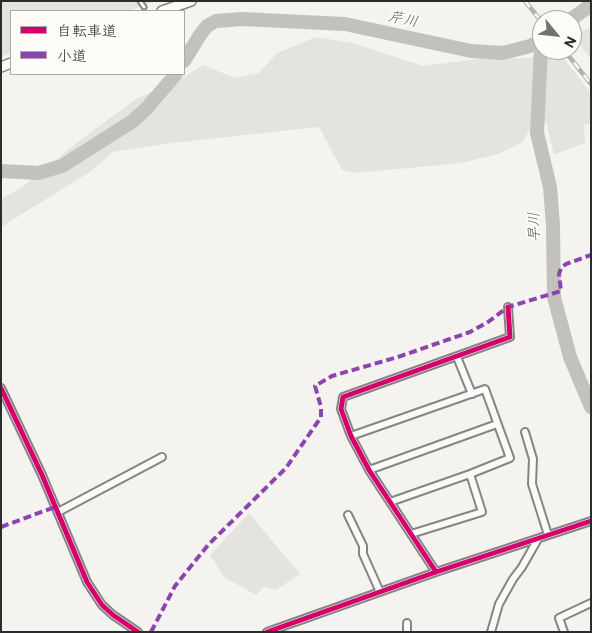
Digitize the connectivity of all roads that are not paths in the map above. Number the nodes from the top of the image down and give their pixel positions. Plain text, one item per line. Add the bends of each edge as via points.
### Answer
1 (140, 1) edge
2 (190, 1) edge
3 (144, 7) dead end
4 (165, 10) edge
5 (508, 307) dead end
6 (457, 357) junction
7 (1, 388) edge
8 (472, 394) junction
9 (498, 424) junction
10 (526, 432) dead end
11 (351, 436) junction
12 (162, 457) dead end
13 (369, 470) junction
14 (470, 474) junction
15 (390, 502) junction
16 (58, 512) junction
17 (348, 515) dead end
18 (591, 521) edge
19 (411, 534) junction
20 (548, 535) junction
21 (538, 539) junction
22 (436, 572) junction
23 (380, 592) junction
24 (591, 604) edge
25 (408, 623) dead end
26 (138, 632) edge
27 (267, 632) edge
28 (407, 632) edge
29 (491, 632) edge
30 (564, 632) edge

1 - 3 lane
2 - 4 main road
5 - 6 street via 510,337
6 - 8 street
6 - 11 street via 342,398 341,409
7 - 16 street
8 - 9 street via 486,390
8 - 11 street
9 - 13 street
9 - 14 street via 510,458
10 - 20 street via 533,459 532,484
11 - 13 street
12 - 16 street
13 - 15 street
14 - 15 street
14 - 19 street via 482,512
15 - 19 street
16 - 26 street via 87,582 102,605
17 - 23 street
18 - 20 street
19 - 22 street
20 - 21 street
21 - 22 street
21 - 29 street via 499,604
22 - 23 street
23 - 27 street
24 - 30 street via 558,618
25 - 28 street

